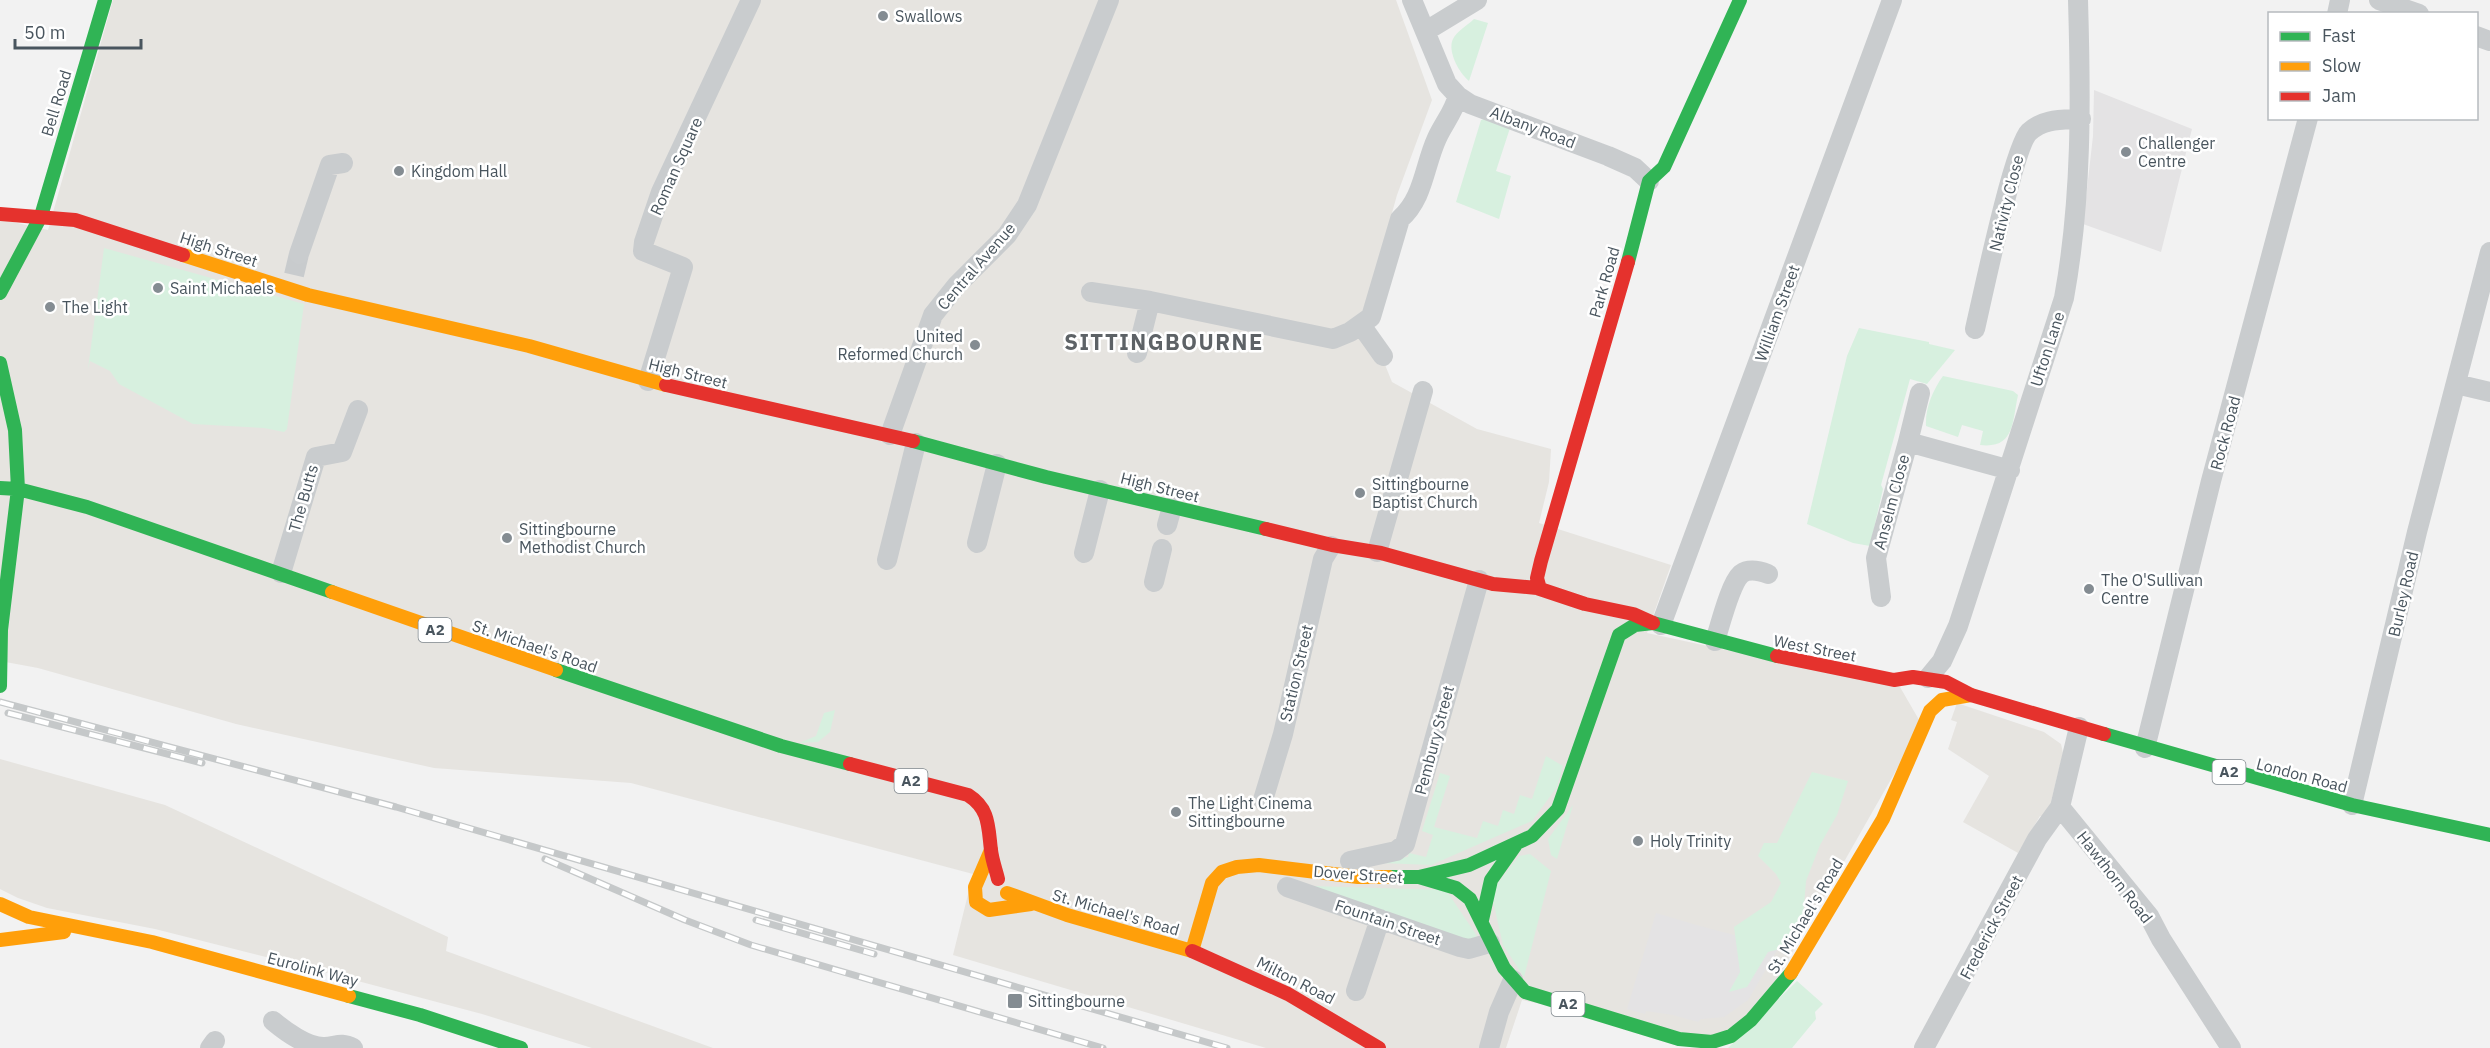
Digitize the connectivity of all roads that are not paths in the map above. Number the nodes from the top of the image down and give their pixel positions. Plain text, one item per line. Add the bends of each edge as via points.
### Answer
1 (105, 0) edge
2 (751, 0) edge
3 (1109, 0) edge
4 (1412, 0) edge
5 (1477, 0) edge
6 (1740, 0) edge
7 (1892, 0) edge
8 (2078, 0) edge
9 (2379, 0) edge
10 (2413, 12) edge
11 (1426, 31) junction
12 (1458, 96) junction
13 (2081, 119) junction
14 (2307, 120) edge
15 (344, 163) dead end
16 (1649, 181) junction
17 (0, 214) edge
18 (41, 216) junction
19 (2490, 252) edge
20 (299, 254) tunnel mouth
21 (1091, 292) dead end
22 (0, 293) edge
23 (1150, 301) junction
24 (1361, 325) junction
25 (1975, 329) dead end
26 (1137, 353) dead end
27 (1383, 356) dead end
28 (0, 363) edge
29 (648, 381) junction
30 (2456, 384) junction
31 (1423, 391) dead end
32 (2490, 392) edge
33 (1920, 393) dead end
34 (358, 410) dead end
35 (890, 435) junction
36 (1908, 442) junction
37 (916, 443) junction
38 (997, 464) junction
39 (2010, 470) junction
40 (0, 488) edge
41 (18, 489) junction
42 (1100, 490) junction
43 (977, 543) dead end
44 (1331, 546) junction
45 (1162, 549) dead end
46 (1377, 552) junction
47 (1084, 553) dead end
48 (887, 560) dead end
49 (281, 573) junction
50 (1768, 574) dead end
51 (1479, 580) junction
52 (1154, 582) dead end
53 (1540, 589) junction
54 (1881, 597) dead end
55 (1605, 609) junction
56 (1657, 624) junction
57 (1619, 635) junction
58 (1715, 641) junction
59 (1928, 678) junction
60 (1894, 680) junction
61 (0, 686) edge
62 (1911, 693) dead end
63 (1971, 694) junction
64 (1917, 707) dead end
65 (1922, 725) junction
66 (2079, 727) junction
67 (2145, 748) junction
68 (1263, 800) dead end
69 (2352, 805) junction
70 (2060, 807) junction
71 (2490, 835) edge
72 (1516, 845) junction
73 (991, 850) junction
74 (1350, 861) dead end
75 (1419, 877) junction
76 (998, 879) junction
77 (978, 882) junction
78 (1287, 887) dead end
79 (1007, 893) junction
80 (0, 904) edge
81 (1031, 904) junction
82 (995, 910) junction
83 (1380, 919) junction
84 (1482, 920) junction
85 (1169, 929) dead end
86 (95, 930) junction
87 (1140, 937) junction
88 (0, 940) edge
89 (1490, 943) junction
90 (1192, 951) junction
91 (1513, 980) junction
92 (1356, 991) dead end
93 (273, 1021) dead end
94 (508, 1046) edge
95 (325, 1048) edge
96 (353, 1048) edge
97 (1379, 1048) edge
98 (1489, 1048) edge
99 (1924, 1048) edge
100 (2230, 1048) edge

1 - 18 main road, Bell Road
2 - 29 street, Roman Square via 661,192 643,251 683,267
3 - 35 street, Central Avenue via 1027,205 1006,235 933,315
4 - 11 street
5 - 11 street
6 - 16 main road, Park Road via 1664,167
7 - 56 street, William Street
8 - 13 street, Ufton Lane
9 - 10 street
11 - 12 street via 1447,84
12 - 16 street, Albany Road via 1635,168
12 - 24 street via 1437,139 1413,208 1400,219 1371,317
13 - 25 street, Nativity Close via 2045,121 2027,133
13 - 39 street, Ufton Lane via 2074,227 2064,298
14 - 67 street, Rock Road
15 - 20 street via 330,165
16 - 53 main road, Park Road via 1538,571
17 - 18 main road, High Street
18 - 22 main road, Bell Road
18 - 29 main road, High Street via 87,223
19 - 30 street, Burley Road
21 - 23 street
23 - 24 street via 1333,339
23 - 26 street
24 - 27 street
28 - 41 main road via 15,430
29 - 35 main road, High Street
30 - 32 street
30 - 69 street, Burley Road
31 - 46 street
33 - 36 street, Anselm Close
34 - 49 street, The Butts via 342,452 316,457
35 - 37 main road, High Street
36 - 39 street, Anselm Close
36 - 54 street, Anselm Close via 1876,558
37 - 38 main road, High Street
37 - 48 street
38 - 42 main road, High Street
38 - 43 street
39 - 59 street, Ufton Lane via 1958,626 1942,661
40 - 41 main road, St. Michael's Road / A2
41 - 49 main road, St. Michael's Road / A2 via 87,507
41 - 61 main road via 2,630
42 - 44 main road, High Street via 1170,516
42 - 47 street
44 - 46 main road, West Street
44 - 68 street, Station Street via 1323,559 1283,734
45 - 52 street
46 - 51 main road, West Street
49 - 73 main road, St. Michael's Road / A2 via 760,740 968,795 988,814
50 - 58 street via 1756,570 1742,573
51 - 53 main road, West Street via 1510,588
51 - 74 street, Pembury Street via 1405,844 1396,851
53 - 55 main road, West Street
55 - 56 main road, West Street via 1635,613
55 - 57 main road via 1615,620
56 - 57 main road via 1635,625
56 - 58 main road, West Street / A2
57 - 72 main road, Dover Street / A2 via 1558,809 1532,836
58 - 60 main road, West Street / A2 via 1791,661
59 - 60 main road, West Street / A2
59 - 63 main road, West Street / A2 via 1956,685
60 - 62 main road, A2
63 - 65 main road, St. Michael's Road / A2 via 1938,702
63 - 66 main road, London Road / A2
64 - 65 main road
65 - 91 main road, St. Michael's Road / A2 via 1915,750 1883,819 1823,923 1787,979 1739,1031 1712,1042 1692,1042 1525,992
66 - 67 main road, London Road / A2
66 - 70 street
67 - 69 main road, London Road / A2
69 - 71 main road, London Road / A2
70 - 99 street, Frederick Street via 2037,839
70 - 100 street, Hawthorn Road via 2149,916
72 - 75 main road, Dover Street / A2 via 1470,865
72 - 84 main road, St. Michael's Road / A2 via 1490,877
73 - 76 main road, St. Michael's Road / A2
73 - 77 main road, St. Michael's Road / A2
75 - 84 main road, St. Michael's Road / A2 via 1458,889 1470,899
75 - 90 main road, Dover Street / A2 via 1338,875 1260,865 1237,867 1222,872 1212,883 1195,919
76 - 77 main road via 988,877
76 - 79 main road
77 - 82 main road via 973,892 976,902 984,909
78 - 83 street, Fountain Street
79 - 81 main road, St. Michael's Road
79 - 82 main road via 1004,903
80 - 86 main road, Eurolink Way via 29,916
81 - 82 main road, St. Michael's Road
81 - 87 main road, St. Michael's Road
83 - 89 street, Fountain Street via 1469,949
83 - 92 street
84 - 89 main road, St. Michael's Road / A2
85 - 87 main road
86 - 88 main road, Eurolink Way
86 - 94 main road, Eurolink Way via 409,1012
87 - 90 main road, St. Michael's Road
89 - 91 main road, St. Michael's Road / A2
90 - 97 main road, Milton Road via 1282,989 1329,1014
91 - 98 street
93 - 95 street via 286,1032
95 - 96 street via 343,1043

